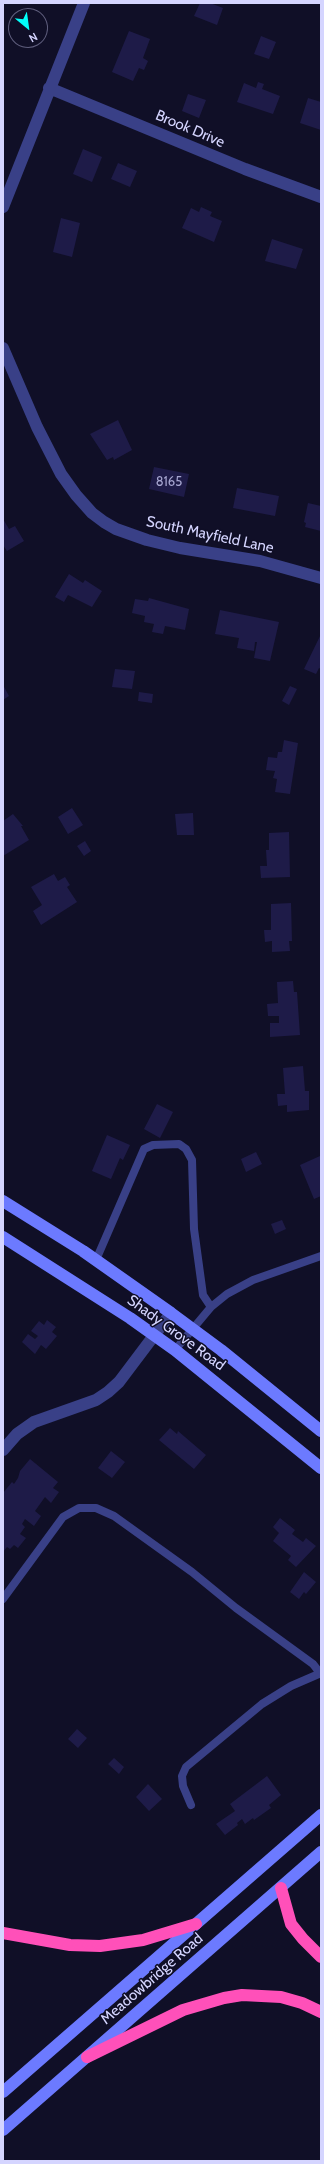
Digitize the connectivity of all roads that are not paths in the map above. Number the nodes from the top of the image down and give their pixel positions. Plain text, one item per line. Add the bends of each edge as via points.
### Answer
1 (84, 3) edge
2 (49, 88) junction
3 (321, 197) edge
4 (3, 207) edge
5 (3, 348) edge
6 (321, 578) edge
7 (3, 1200) edge
8 (3, 1237) edge
9 (321, 1256) edge
10 (96, 1260) junction
11 (211, 1307) junction
12 (171, 1313) junction
13 (193, 1329) junction
14 (154, 1336) junction
15 (176, 1350) junction
16 (321, 1431) edge
17 (3, 1450) edge
18 (321, 1468) edge
19 (3, 1599) edge
20 (321, 1673) edge
21 (191, 1805) dead end
22 (321, 1815) edge
23 (321, 1852) edge
24 (281, 1888) junction
25 (196, 1924) junction
26 (3, 1933) edge
27 (321, 1957) edge
28 (321, 2012) edge
29 (87, 2057) junction
30 (3, 2092) edge
31 (3, 2130) edge

1 - 2 street
2 - 3 street, Brook Drive
2 - 4 street
5 - 6 street, South Mayfield Lane via 37,427 61,474 76,495 104,522 148,540 260,561
7 - 10 main road, Shady Grove Road
8 - 14 main road, Shady Grove Road
9 - 11 lane via 238,1287
10 - 11 lane via 144,1149 153,1144 179,1144 186,1149 192,1160 194,1229 203,1296
10 - 12 main road, Shady Grove Road
11 - 13 lane
12 - 13 main road, Shady Grove Road
12 - 14 street
13 - 15 lane
13 - 16 main road, Shady Grove Road
14 - 15 main road, Shady Grove Road
14 - 17 street via 119,1382 108,1392 96,1400 34,1422 17,1434
15 - 18 main road, Shady Grove Road
19 - 20 lane via 63,1517 79,1508 96,1508 114,1516 192,1572 236,1608 313,1664
20 - 21 lane via 262,1704 186,1767 182,1776 183,1786
22 - 25 main road, Meadowbridge Road
23 - 24 main road, Meadowbridge Road
24 - 27 highway via 291,1924
24 - 29 main road, Meadowbridge Road
25 - 26 highway via 143,1940 100,1946 70,1945
25 - 30 main road, Meadowbridge Road
28 - 29 highway via 281,1997 224,1998 183,2010
29 - 31 main road, Meadowbridge Road

